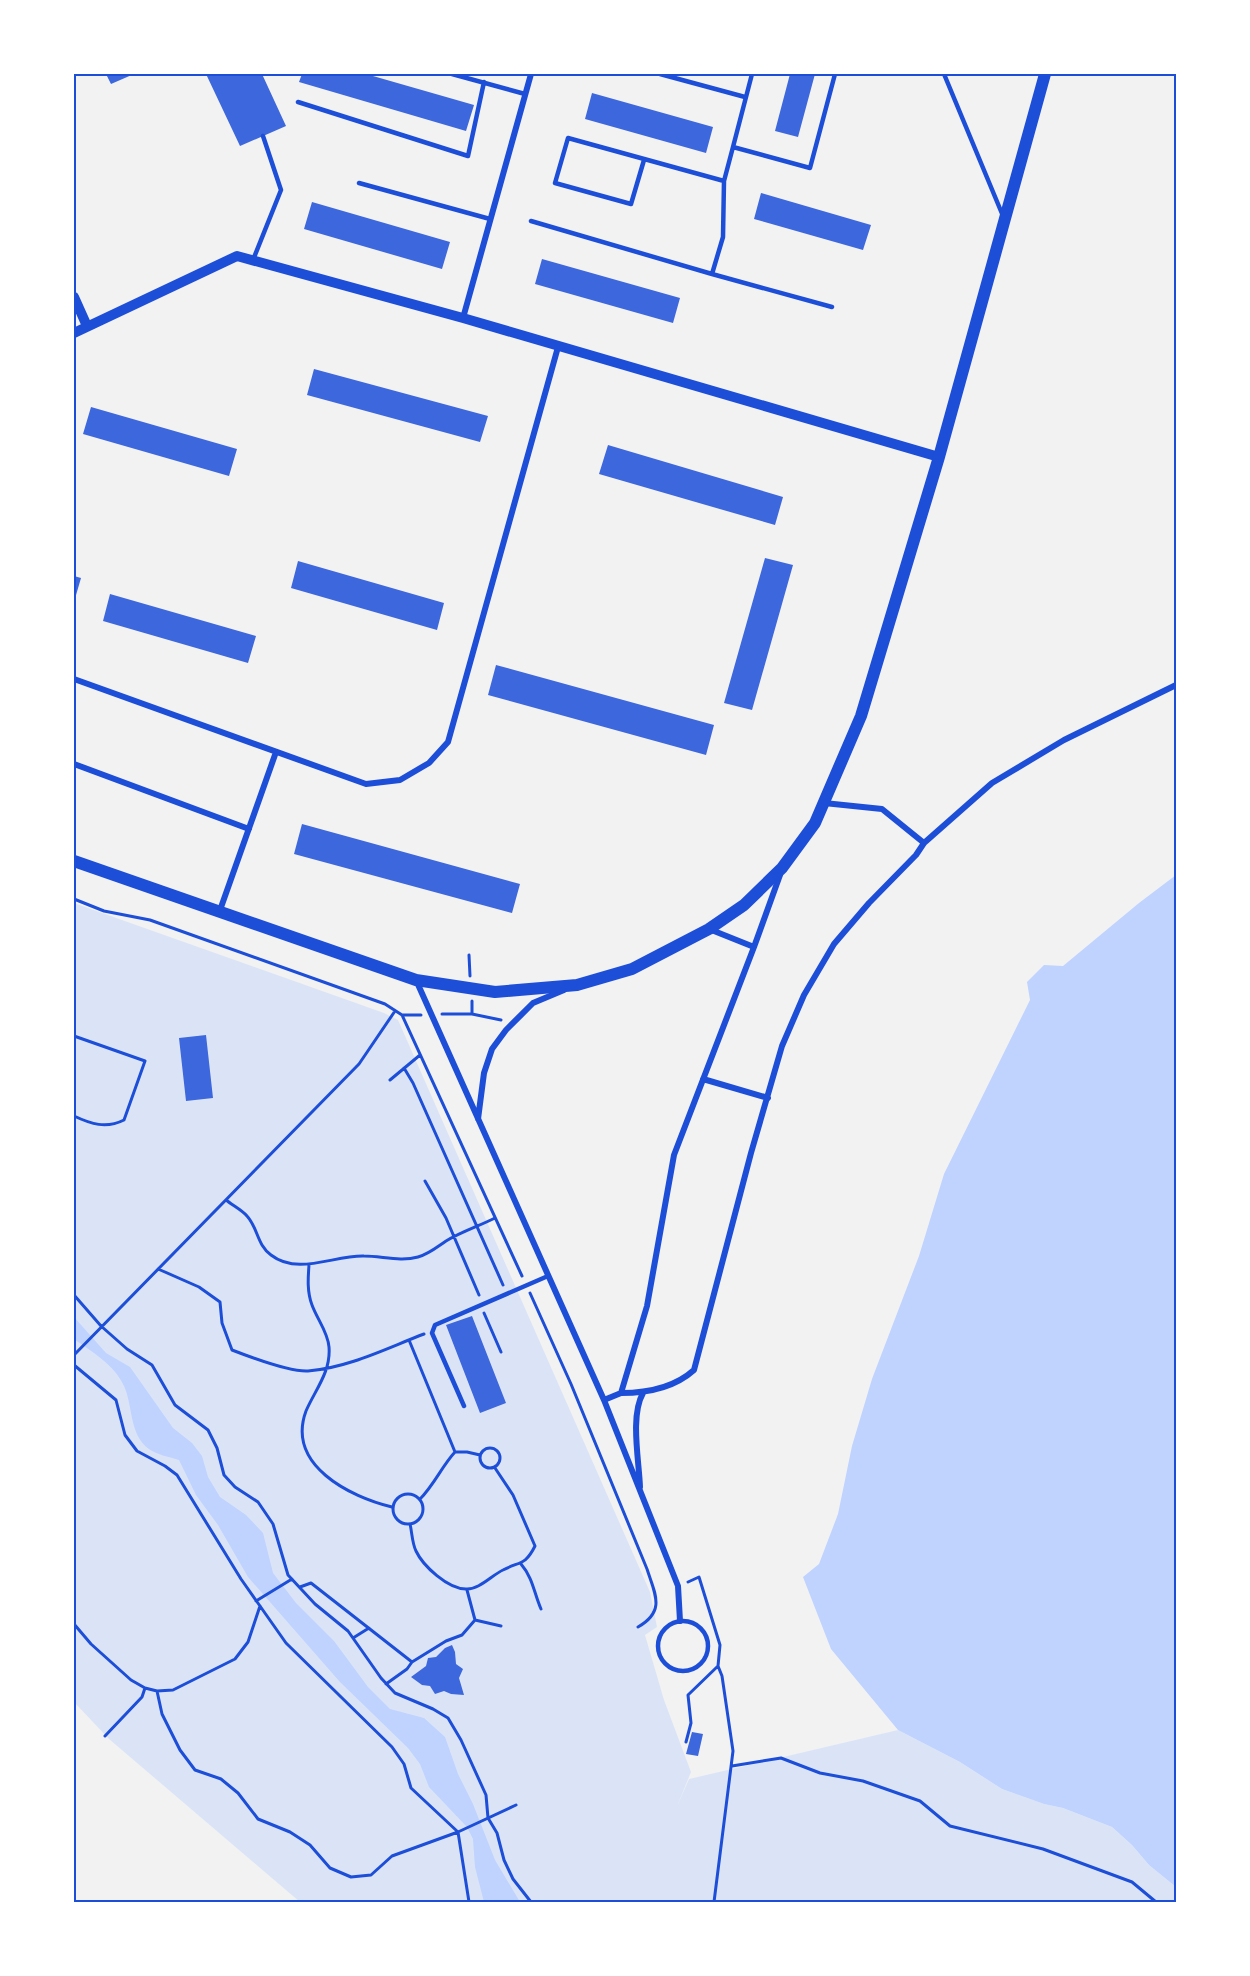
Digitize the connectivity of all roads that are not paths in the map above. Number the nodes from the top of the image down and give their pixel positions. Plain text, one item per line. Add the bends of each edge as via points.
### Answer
1 (452, 74) edge
2 (531, 74) edge
3 (660, 74) edge
4 (752, 74) edge
5 (835, 74) edge
6 (944, 74) edge
7 (1045, 74) edge
8 (484, 82) junction
9 (525, 94) junction
10 (745, 97) junction
11 (298, 102) dead end
12 (263, 136) dead end
13 (734, 147) junction
14 (644, 160) junction
15 (724, 181) junction
16 (359, 183) dead end
17 (490, 219) junction
18 (531, 220) dead end
19 (1005, 221) junction
20 (253, 260) junction
21 (711, 274) junction
22 (74, 297) edge
23 (832, 306) dead end
24 (463, 318) junction
25 (87, 326) junction
26 (74, 333) edge
27 (558, 347) junction
28 (939, 457) junction
29 (74, 680) edge
30 (1176, 685) edge
31 (276, 752) junction
32 (74, 764) edge
33 (824, 802) junction
34 (249, 829) junction
35 (924, 843) junction
36 (74, 861) edge
37 (782, 868) junction
38 (219, 913) junction
39 (709, 929) junction
40 (754, 947) junction
41 (416, 980) junction
42 (577, 985) junction
43 (703, 1079) junction
44 (768, 1098) junction
45 (478, 1119) junction
46 (548, 1276) junction
47 (621, 1393) junction
48 (643, 1393) junction
49 (604, 1400) junction
50 (464, 1406) dead end
51 (641, 1493) junction
52 (680, 1621) junction

1 - 8 lane
2 - 9 street
3 - 10 lane
4 - 10 lane
5 - 13 lane via 810,168
6 - 19 lane
7 - 19 main road
8 - 9 lane
8 - 11 lane via 468,156
9 - 17 street
10 - 13 lane
12 - 20 lane via 281,190
13 - 15 lane
14 - 14 lane via 568,138 555,183 631,204
14 - 15 lane
15 - 21 lane via 723,237
16 - 17 lane
17 - 24 street
18 - 21 lane
19 - 28 main road
20 - 24 street
20 - 25 street via 237,256
21 - 23 lane
22 - 25 street
24 - 27 street
25 - 26 street
27 - 28 street
27 - 31 street via 448,742 429,763 400,780 366,784
28 - 33 main road via 861,716
29 - 31 street
30 - 35 street via 1064,740 992,783
31 - 34 street
32 - 34 street
33 - 35 street via 882,809
33 - 37 main road via 815,823
34 - 38 street
35 - 44 street via 834,944 804,994 782,1046
36 - 38 main road
37 - 39 main road via 744,905
37 - 40 street
38 - 41 main road
39 - 40 street
39 - 42 main road via 632,969
40 - 43 street
41 - 42 main road via 495,992
41 - 45 street
42 - 45 street via 533,1003 506,1030 489,1057
43 - 44 street
43 - 47 street via 674,1155 647,1306
44 - 48 street via 694,1370 682,1381
45 - 46 street
46 - 49 street
46 - 50 lane via 435,1325 432,1333
47 - 48 street
47 - 49 street
48 - 51 street via 637,1403 636,1418
49 - 51 street
51 - 52 street via 678,1587
52 - 52 lane via 660,1636 659,1652 674,1670 690,1671 708,1654 707,1637 696,1624

